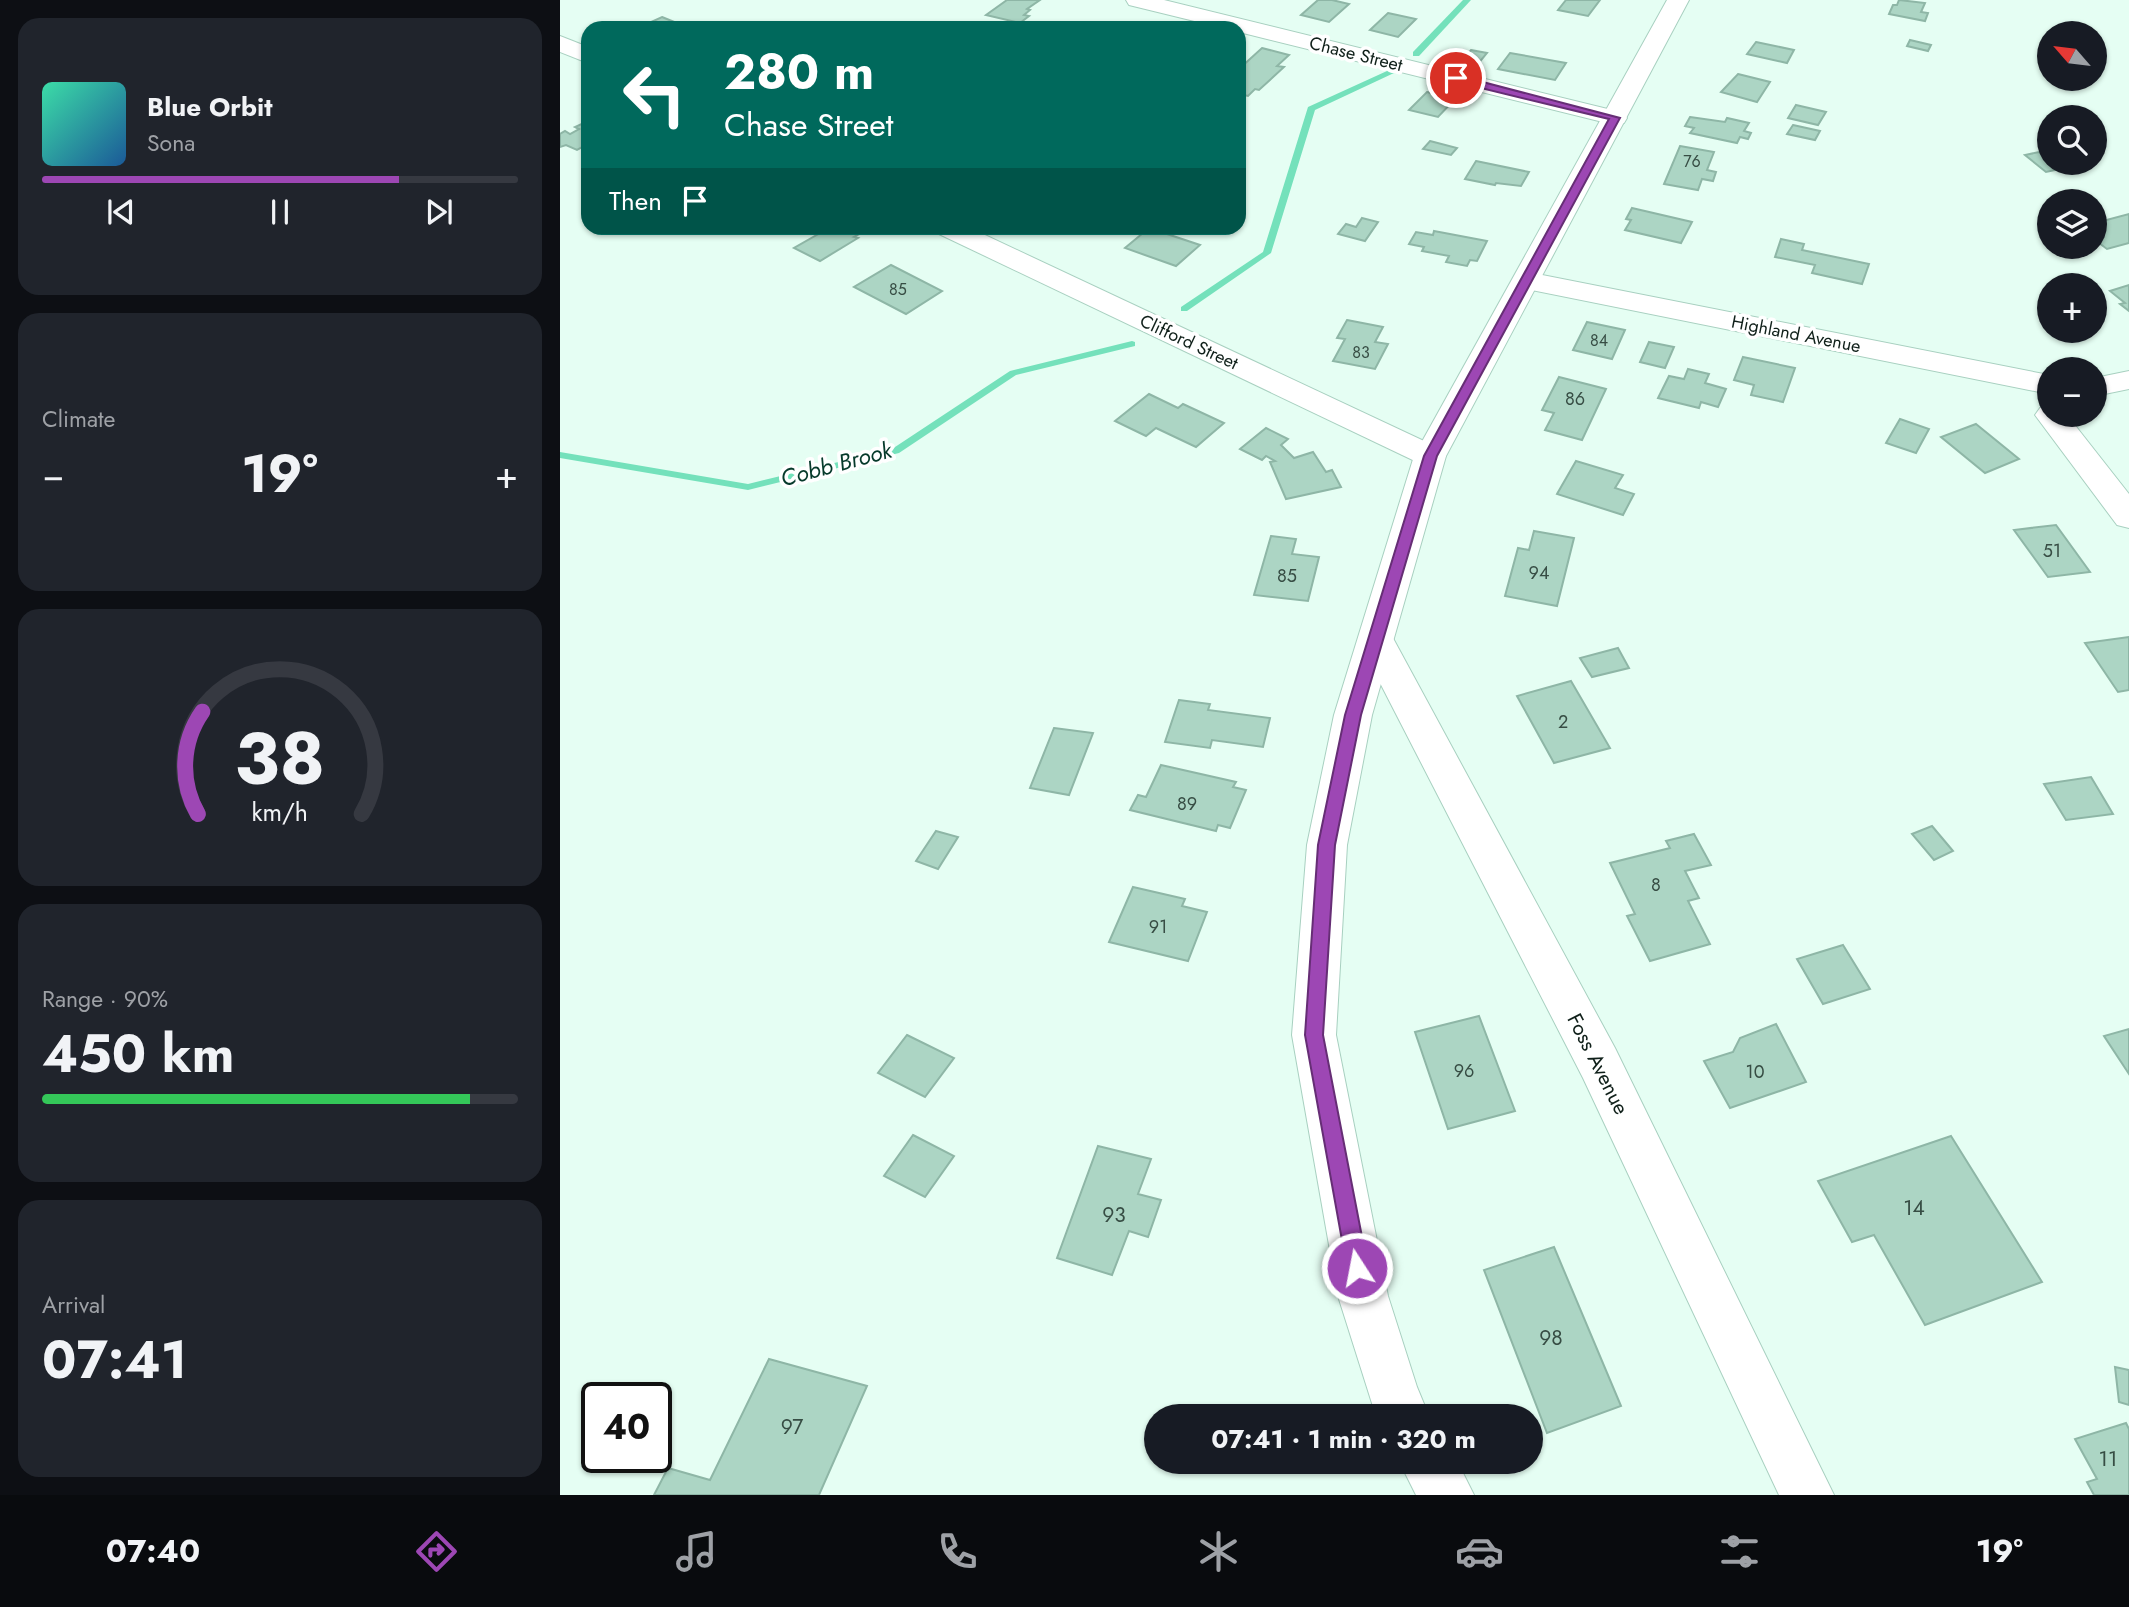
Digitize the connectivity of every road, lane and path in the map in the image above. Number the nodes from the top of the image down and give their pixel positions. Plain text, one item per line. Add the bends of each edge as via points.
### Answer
1 (1137, 0) edge
2 (1678, 0) edge
3 (1222, 21) edge
4 (1246, 27) edge
5 (560, 43) edge
6 (581, 53) edge
7 (1615, 118) junction
8 (963, 235) edge
9 (1527, 281) junction
10 (2129, 380) edge
11 (2037, 382) edge
12 (2107, 385) edge
13 (2060, 427) edge
14 (1430, 456) junction
15 (2129, 517) edge
16 (1376, 640) junction
17 (1397, 1404) edge
18 (1807, 1495) edge

1 - 3 street, Chase Street
2 - 7 street
4 - 7 street, Chase Street
5 - 6 street
7 - 9 street
8 - 14 street, Clifford Street
9 - 11 street, Highland Avenue
9 - 14 street
10 - 12 street
13 - 15 street, Highland Avenue
14 - 16 street
16 - 17 street via 1353,715 1326,845 1314,1035 1363,1296
16 - 18 street, Foss Avenue via 1599,1063

